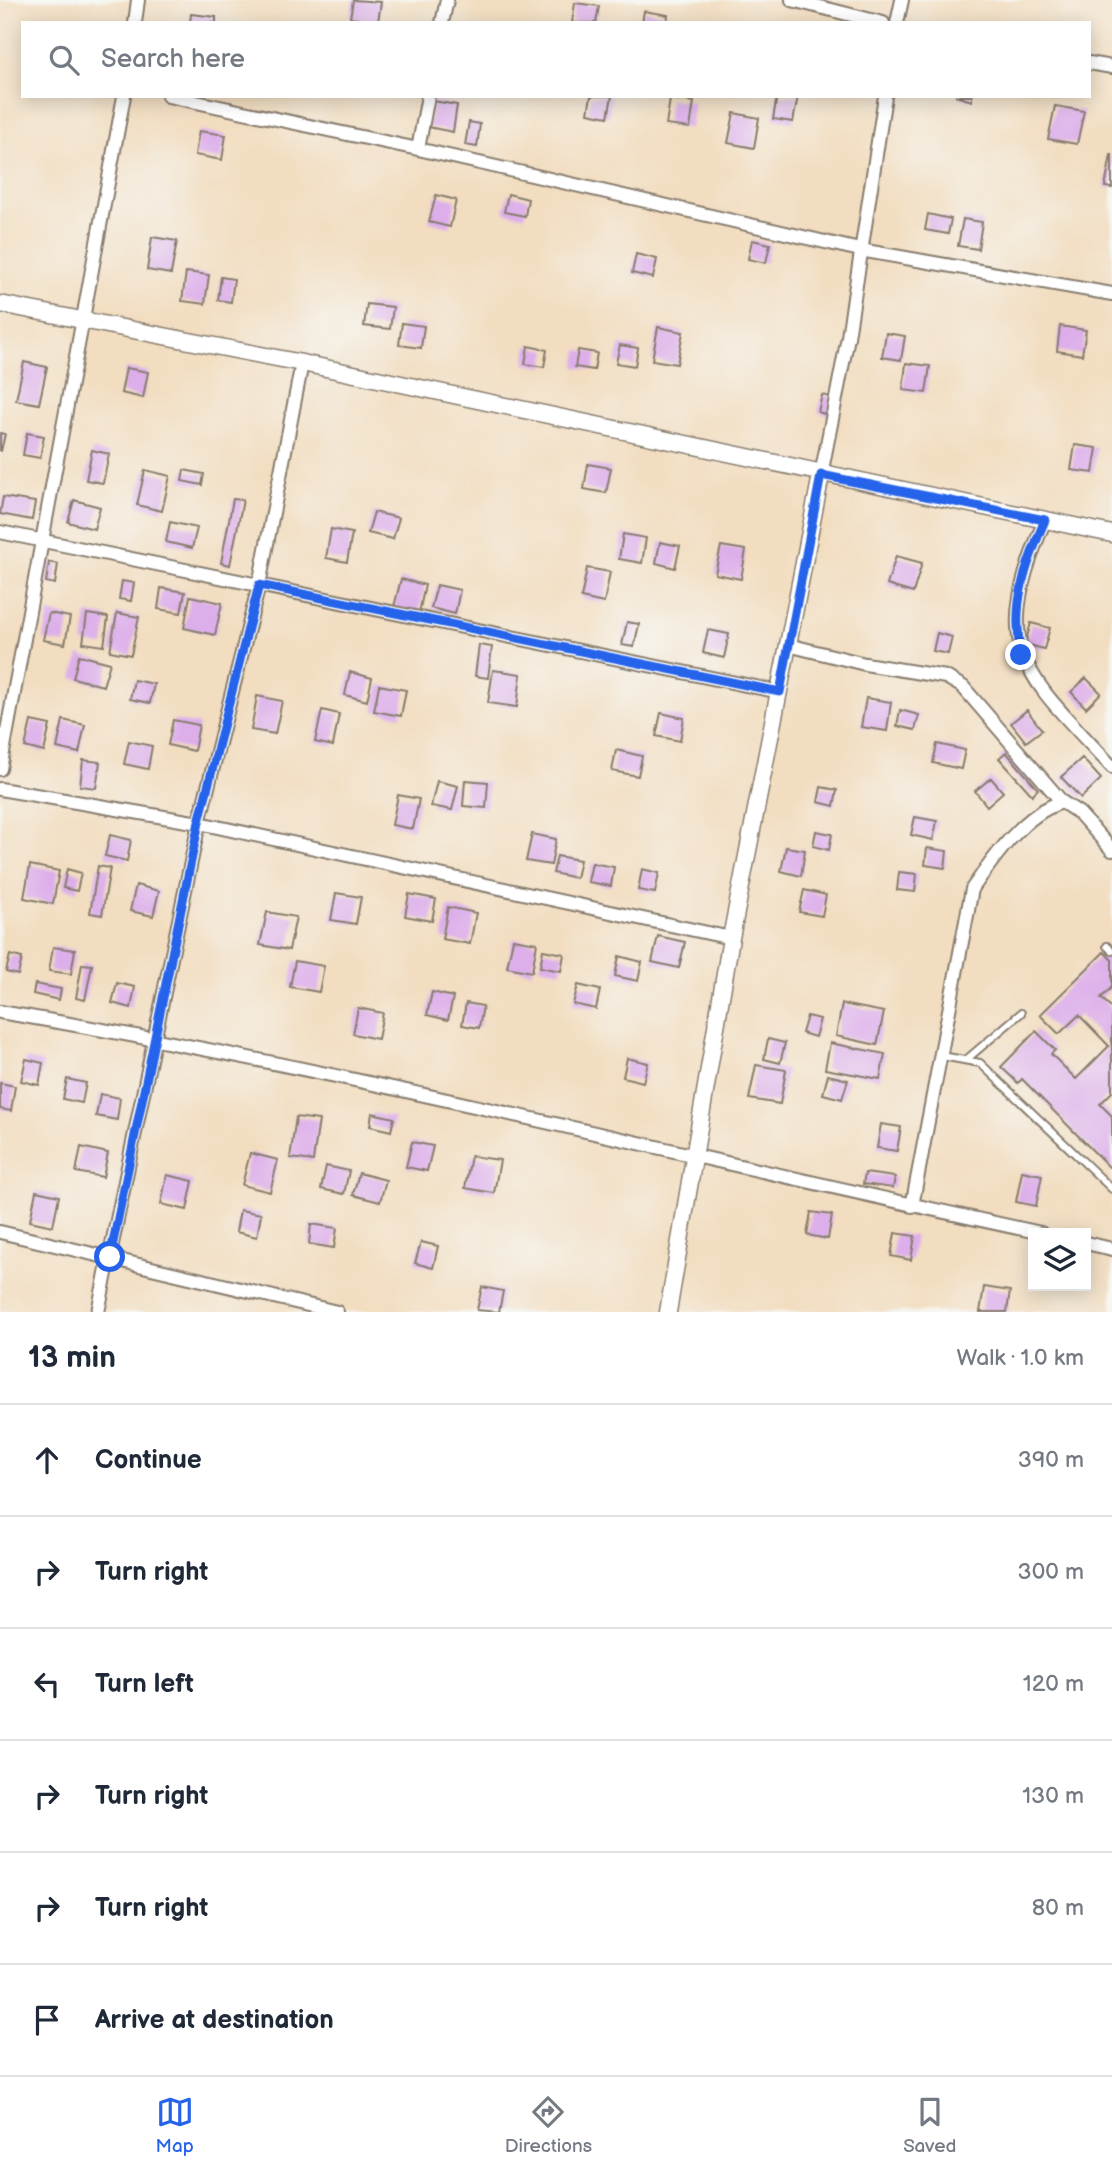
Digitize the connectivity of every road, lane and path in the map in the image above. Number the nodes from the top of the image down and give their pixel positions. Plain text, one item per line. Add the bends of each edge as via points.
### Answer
1 (138, 0) edge
2 (447, 0) edge
3 (792, 0) edge
4 (901, 0) edge
5 (135, 21) edge
6 (442, 21) edge
7 (875, 21) edge
8 (897, 21) edge
9 (1091, 63) edge
10 (1112, 67) edge
11 (124, 98) edge
12 (177, 98) edge
13 (428, 98) edge
14 (885, 98) edge
15 (418, 149) junction
16 (860, 250) junction
17 (1112, 294) edge
18 (0, 304) edge
19 (85, 320) junction
20 (302, 363) junction
21 (821, 475) junction
22 (1045, 520) junction
23 (0, 532) edge
24 (1112, 534) edge
25 (43, 541) junction
26 (259, 585) junction
27 (788, 645) junction
28 (780, 692) junction
29 (1112, 767) edge
30 (0, 769) edge
31 (0, 789) edge
32 (1062, 802) junction
33 (199, 822) junction
34 (1112, 850) edge
35 (731, 938) junction
36 (0, 1012) edge
37 (1021, 1013) dead end
38 (155, 1038) junction
39 (942, 1056) junction
40 (967, 1059) junction
41 (696, 1155) junction
42 (1112, 1189) edge
43 (912, 1206) junction
44 (1028, 1230) edge
45 (0, 1232) edge
46 (1091, 1244) edge
47 (1112, 1249) edge
48 (110, 1257) junction
49 (98, 1312) edge
50 (337, 1312) edge
51 (668, 1312) edge

1 - 5 street
2 - 6 street
3 - 7 street
4 - 8 street
9 - 10 street
11 - 19 street
12 - 15 street
13 - 15 street
14 - 16 street
15 - 16 street
16 - 17 street
16 - 21 street
18 - 19 street
19 - 20 street
19 - 25 street
20 - 21 street
20 - 26 street
21 - 22 street
21 - 27 street
22 - 24 street
22 - 29 street via 1019,592 1016,627 1021,655 1033,679
23 - 25 street
25 - 26 street
25 - 30 street
26 - 28 street
26 - 33 street
27 - 28 street
27 - 32 street via 955,682
28 - 35 street
31 - 33 street
32 - 34 street via 1079,813
32 - 39 street via 1043,808 972,889
33 - 35 street
33 - 38 street
35 - 41 street
36 - 38 street
37 - 40 lane
38 - 41 street
38 - 48 street
39 - 40 lane
39 - 43 street
40 - 42 lane via 980,1063
41 - 43 street
41 - 51 street
43 - 44 street
45 - 48 street
46 - 47 street
48 - 49 street
48 - 50 street

